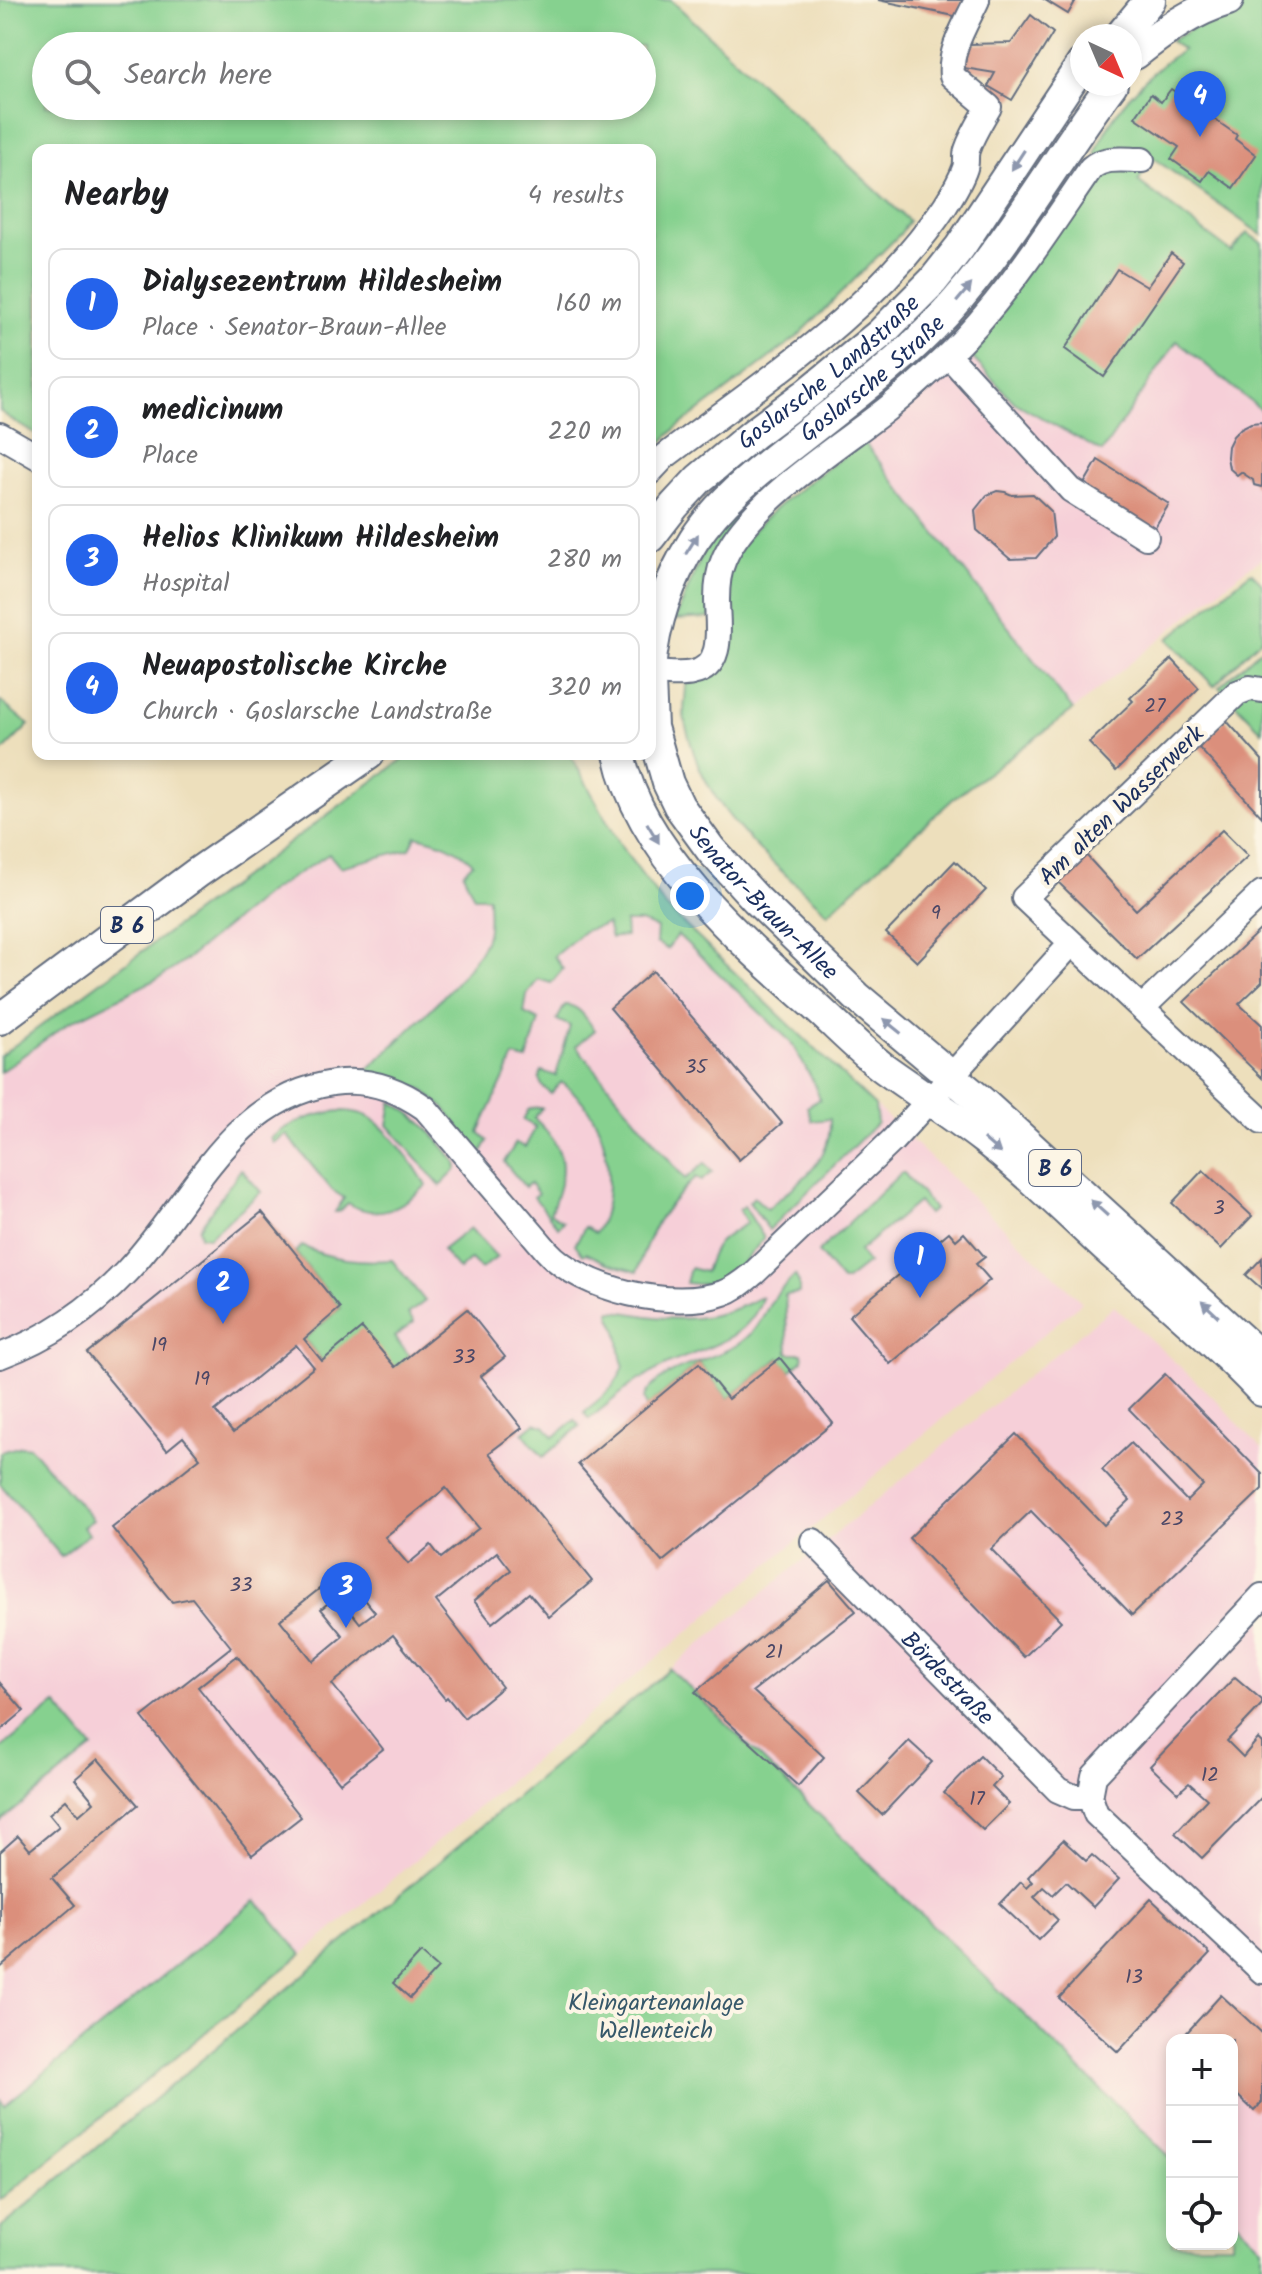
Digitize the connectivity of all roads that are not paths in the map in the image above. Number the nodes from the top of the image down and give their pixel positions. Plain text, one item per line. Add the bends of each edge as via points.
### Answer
1 (977, 0) edge
2 (1125, 0) edge
3 (1150, 0) edge
4 (1173, 0) edge
5 (1228, 0) edge
6 (1109, 24) edge
7 (1139, 24) edge
8 (1142, 34) edge
9 (1142, 43) edge
10 (1070, 91) edge
11 (1104, 96) edge
12 (1142, 160) dead end
13 (966, 166) junction
14 (994, 197) junction
15 (948, 355) junction
16 (0, 435) edge
17 (32, 454) edge
18 (656, 466) edge
19 (656, 529) edge
20 (1146, 537) dead end
21 (656, 627) edge
22 (656, 672) edge
23 (1262, 690) edge
24 (656, 744) edge
25 (360, 760) edge
26 (618, 760) edge
27 (1262, 893) edge
28 (1071, 944) junction
29 (1142, 1008) junction
30 (0, 1019) edge
31 (952, 1075) junction
32 (930, 1099) junction
33 (1262, 1121) edge
34 (0, 1356) edge
35 (1262, 1358) edge
36 (1262, 1391) edge
37 (813, 1541) dead end
38 (1262, 1596) edge
39 (1090, 1797) junction
40 (1262, 1971) edge

1 - 13 street, Goslarsche Landstraße via 950,63 952,76 989,107 965,154
2 - 6 main road
3 - 7 main road
4 - 8 main road
5 - 9 main road
10 -> 14 main road, Goslarsche Landstraße
21 -> 11 main road, Goslarsche Straße via 672,583 711,517 747,480 927,334 978,275
12 - 15 street via 1098,161 1091,168 994,304
13 - 14 street
13 - 18 street, Goslarsche Landstraße via 926,231 863,301
14 - 19 main road, Goslarsche Landstraße via 960,247 907,308 711,469
15 - 20 street via 1071,490
15 - 22 street via 741,528 723,560 713,658 694,673
16 - 17 street
23 - 28 street, Am alten Wasserwerk via 1241,690 1230,699 1024,898
31 -> 24 main road, Senator-Braun-Allee / B 6 via 857,997 738,880 679,806
25 - 30 main road, B 6
26 -> 32 main road, Senator-Braun-Allee / B 6 via 661,847 704,900 873,1058
27 - 29 street
28 - 29 street, Am alten Wasserwerk
28 - 31 street
29 - 33 street, Am alten Wasserwerk
31 - 32 street
35 -> 31 main road, Senator-Braun-Allee / B 6
32 - 34 street via 738,1286 721,1294 675,1299 629,1294 554,1259 425,1108 405,1095 340,1082 299,1090 259,1113 227,1142 160,1233 108,1290 62,1325
32 -> 36 main road, Senator-Braun-Allee / B 6 via 985,1139
37 - 39 street, Bördestraße via 1058,1790
38 - 39 street via 1094,1776
39 - 40 street via 1096,1814

